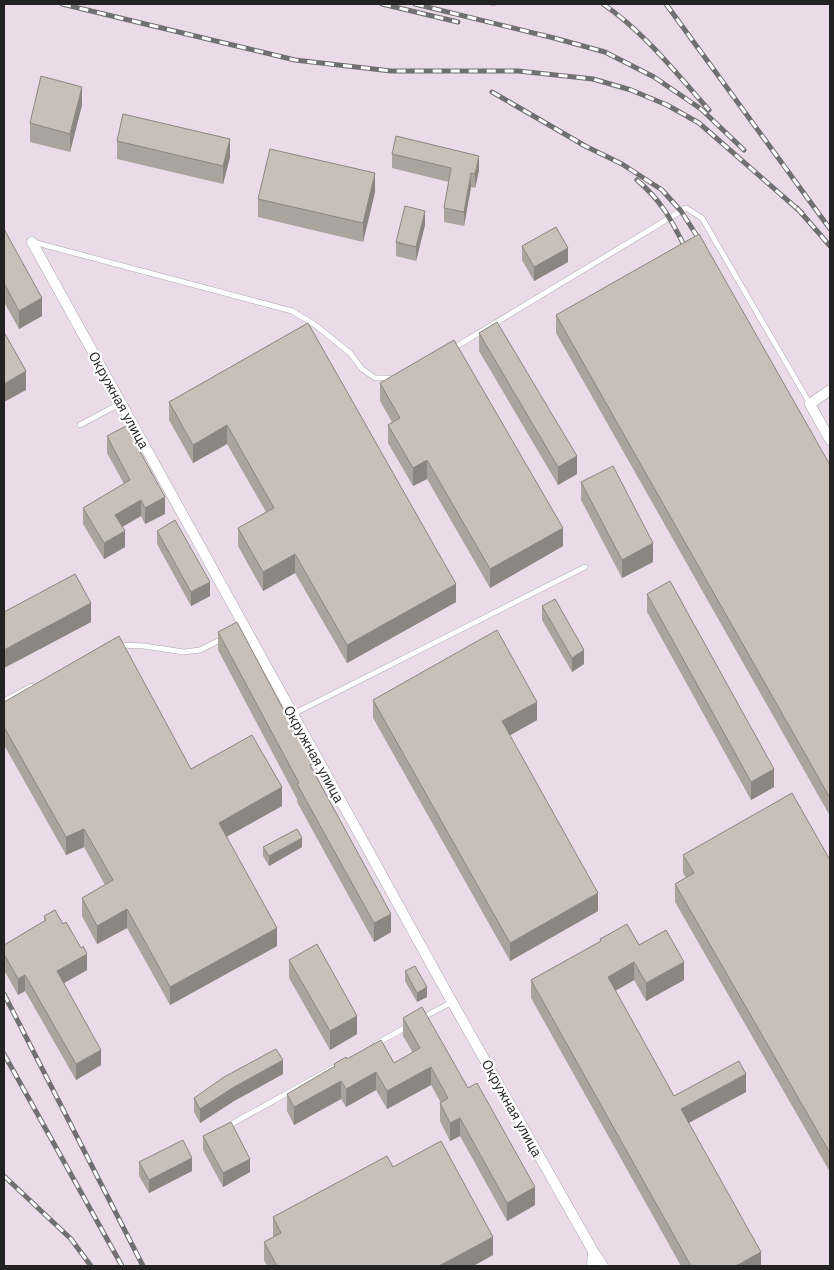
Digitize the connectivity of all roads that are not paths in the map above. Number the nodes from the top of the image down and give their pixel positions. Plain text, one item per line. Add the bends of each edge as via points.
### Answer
1 (32, 242) joint
2 (442, 354) edge
3 (394, 378) edge
4 (830, 390) edge
5 (121, 403) junction
6 (810, 404) junction
7 (80, 425) dead end
8 (830, 440) edge
9 (585, 567) dead end
10 (226, 636) edge
11 (111, 645) edge
12 (37, 684) edge
13 (4, 701) edge
14 (292, 715) junction
15 (452, 1002) junction
16 (373, 1045) edge
17 (347, 1060) edge
18 (225, 1128) edge
19 (593, 1251) junction
20 (592, 1266) edge
21 (603, 1266) edge

1 - 3 lane via 292,311 350,353 362,369 375,378
1 - 5 street, Окружная улица
2 - 6 lane via 686,208 702,218
4 - 6 street
5 - 7 lane
5 - 14 street, Окружная улица via 240,629
6 - 8 street
9 - 14 lane
10 - 11 lane via 200,650 184,652
12 - 13 lane
14 - 15 street, Окружная улица
15 - 16 lane
15 - 19 street, Окружная улица
17 - 18 lane
19 - 20 street
19 - 21 street, Окружная улица

